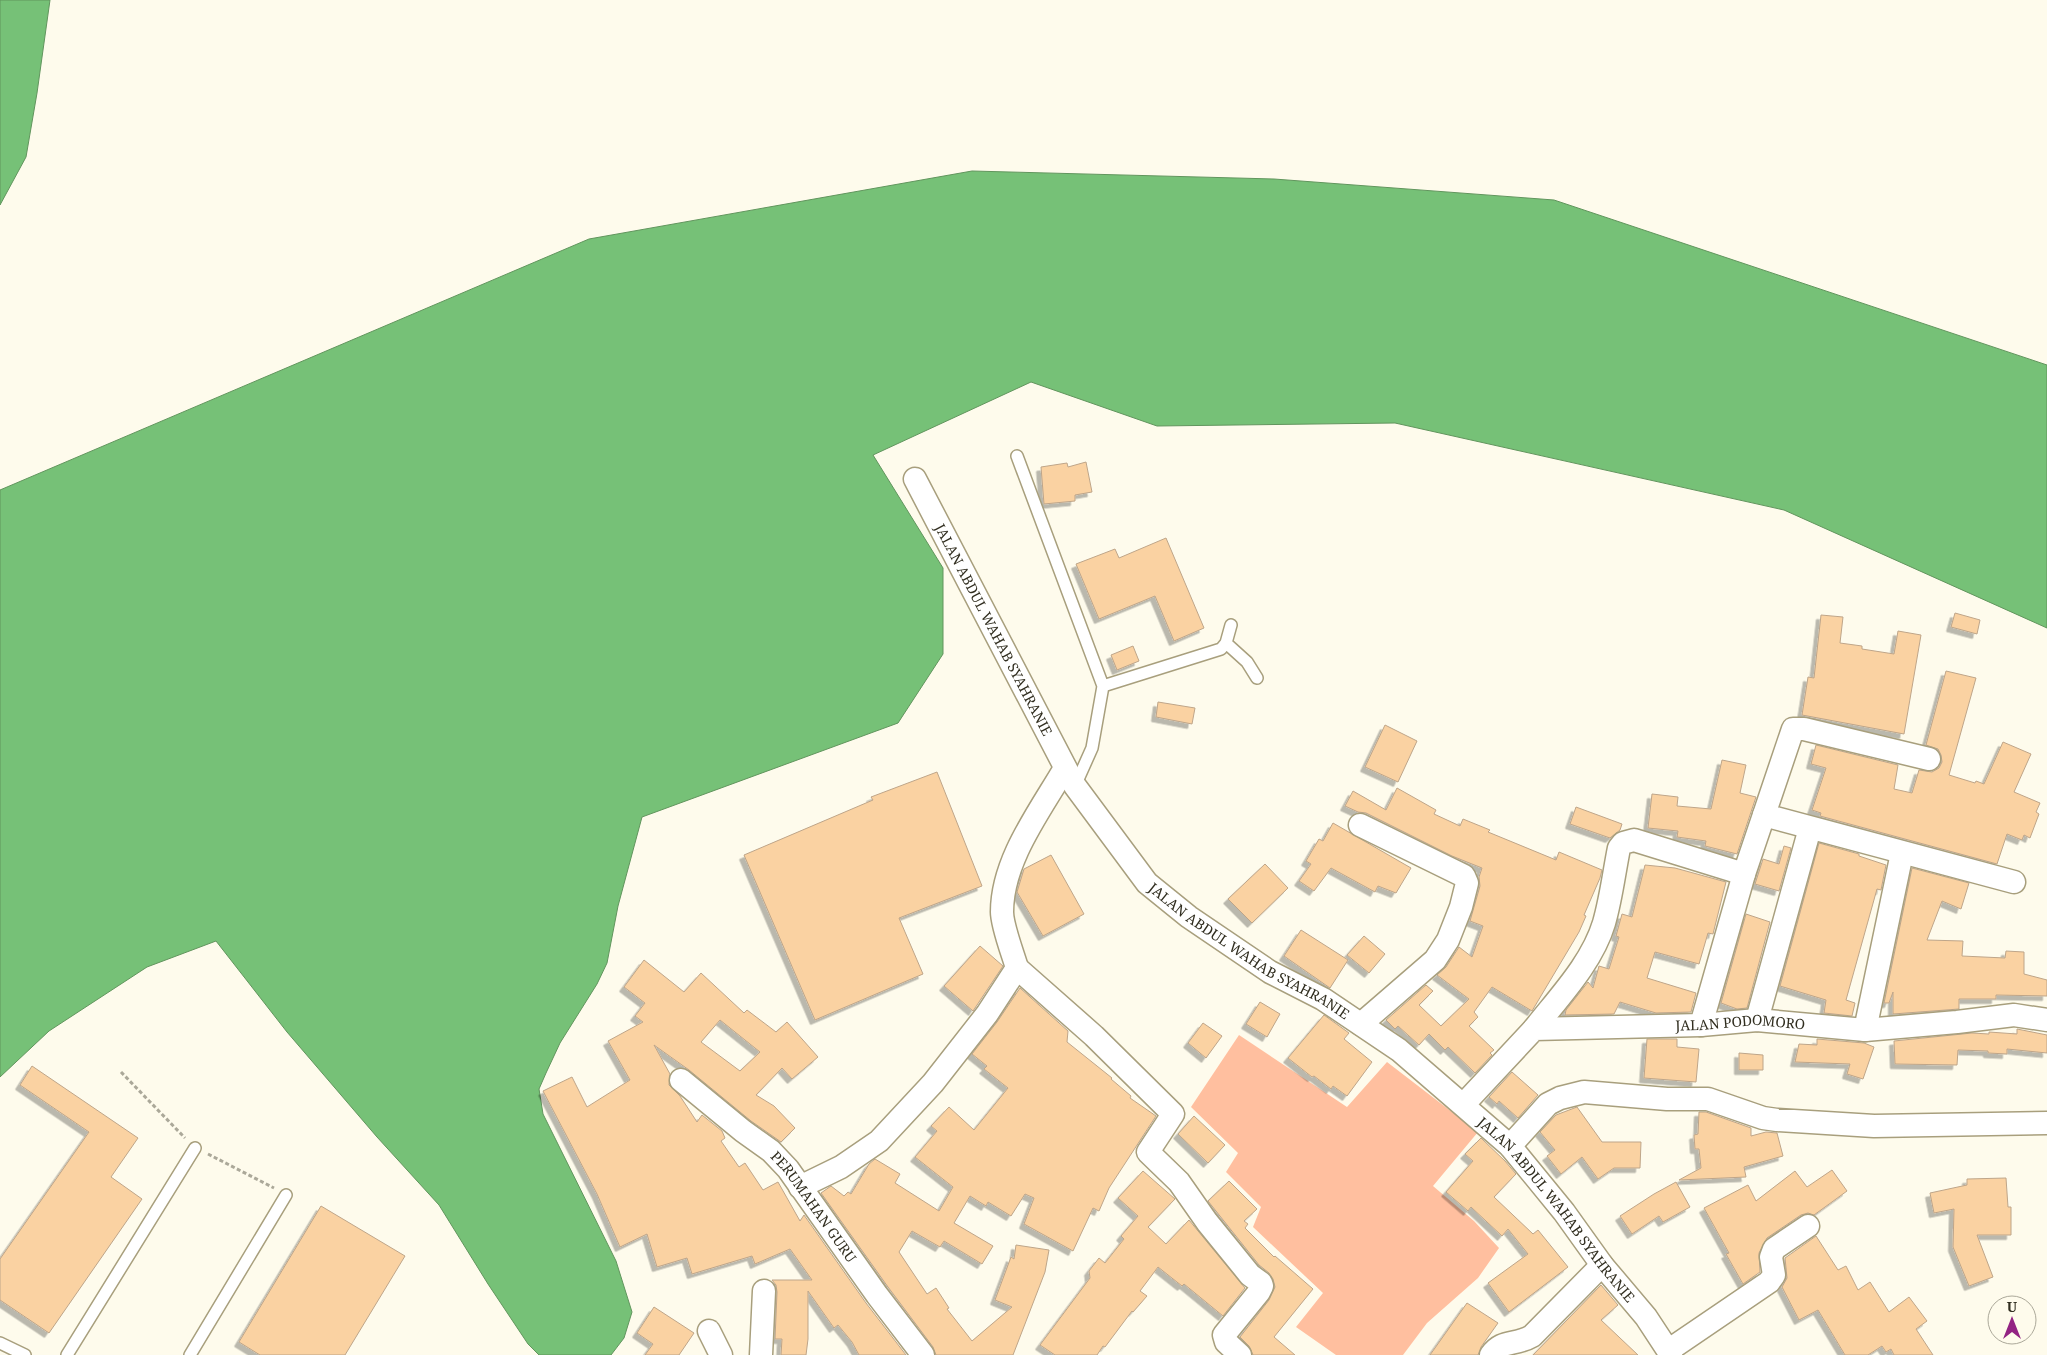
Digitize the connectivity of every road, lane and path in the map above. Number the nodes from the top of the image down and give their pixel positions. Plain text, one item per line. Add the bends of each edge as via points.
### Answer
1 (1017, 456) dead end
2 (916, 479) dead end
3 (1232, 625) dead end
4 (1226, 643) junction
5 (1257, 678) dead end
6 (1103, 686) junction
7 (1929, 759) dead end
8 (1070, 778) junction
9 (1764, 815) junction
10 (1360, 825) dead end
11 (1810, 828) junction
12 (1902, 853) junction
13 (1744, 874) junction
14 (2014, 882) dead end
15 (1017, 968) junction
16 (1756, 1020) junction
17 (2047, 1020) edge
18 (1361, 1024) junction
19 (1701, 1024) junction
20 (1534, 1030) junction
21 (1865, 1030) junction
22 (121, 1072) dead end
23 (681, 1080) dead end
24 (1464, 1104) junction
25 (2047, 1123) edge
26 (1510, 1146) junction
27 (195, 1148) junction
28 (800, 1187) junction
29 (286, 1195) joint
30 (1808, 1226) dead end
31 (1602, 1265) junction
32 (764, 1291) dead end
33 (708, 1332) dead end
34 (0, 1343) edge
35 (1670, 1353) edge
36 (25, 1355) edge
37 (67, 1355) edge
38 (190, 1355) edge
39 (721, 1355) edge
40 (760, 1355) edge
41 (923, 1355) edge
42 (1240, 1355) edge
43 (1490, 1355) edge

1 - 6 lane
2 - 8 street, JALAN ABDUL WAHAB SYAHRANIE
3 - 4 lane
4 - 5 lane via 1247,662
4 - 6 lane via 1221,649
6 - 8 lane via 1092,748
7 - 9 street via 1796,728 1791,731
8 - 15 street via 1028,830 1007,880 1002,913
8 - 18 street, JALAN ABDUL WAHAB SYAHRANIE via 1147,883 1189,918 1270,972 1323,999
9 - 11 street
9 - 13 street
10 - 18 street via 1464,876 1467,883 1462,907 1448,940 1435,960
11 - 12 street
11 - 16 street
12 - 14 street
12 - 21 street
13 - 19 street
13 - 20 street via 1634,840 1623,843 1604,924 1595,945
15 - 28 street via 987,1014 933,1083 878,1140 841,1166
15 - 42 street via 1094,1036 1173,1114 1148,1152 1179,1182 1250,1276 1262,1286 1224,1335 1226,1342
16 - 19 street, JALAN PODOMORO
16 - 21 street, JALAN PODOMORO
17 - 21 street, JALAN PODOMORO via 2014,1015
18 - 24 street, JALAN ABDUL WAHAB SYAHRANIE via 1399,1050
19 - 20 street, JALAN PODOMORO
20 - 24 street
22 - 27 path
23 - 28 street, PERUMAHAN GURU via 771,1151
24 - 26 street, JALAN ABDUL WAHAB SYAHRANIE
25 - 26 street via 1874,1126 1777,1120 1708,1099 1584,1092 1548,1104
26 - 31 street, JALAN ABDUL WAHAB SYAHRANIE
27 - 29 path
27 - 37 lane
28 - 41 street, PERUMAHAN GURU
29 - 38 lane
30 - 35 street via 1774,1249 1771,1257 1774,1275 1769,1282
31 - 35 street, JALAN ABDUL WAHAB SYAHRANIE via 1646,1317
31 - 43 street via 1532,1336 1500,1345
32 - 40 street
33 - 39 street
34 - 36 lane

